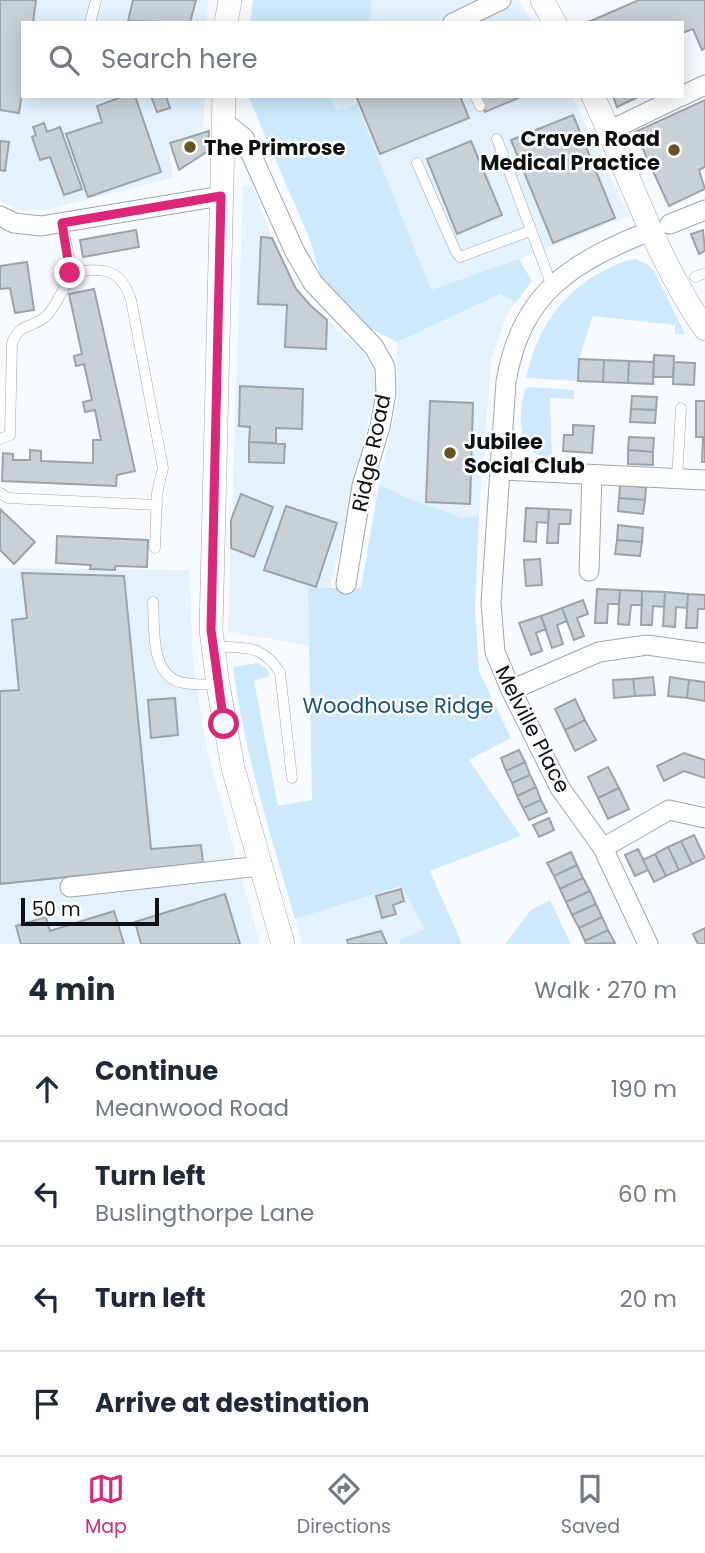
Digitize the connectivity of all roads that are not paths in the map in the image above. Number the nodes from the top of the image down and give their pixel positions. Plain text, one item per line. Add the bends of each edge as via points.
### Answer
1 (96, 0) edge
2 (230, 0) edge
3 (501, 0) edge
4 (542, 0) edge
5 (91, 21) edge
6 (226, 21) edge
7 (457, 21) edge
8 (554, 21) edge
9 (705, 85) edge
10 (684, 95) edge
11 (225, 98) edge
12 (594, 98) edge
13 (678, 98) edge
14 (224, 122) junction
15 (609, 131) junction
16 (497, 139) dead end
17 (416, 163) dead end
18 (221, 196) junction
19 (705, 210) edge
20 (0, 216) edge
21 (62, 223) junction
22 (661, 227) junction
23 (530, 231) junction
24 (70, 273) junction
25 (552, 286) junction
26 (705, 329) edge
27 (681, 408) dead end
28 (0, 439) edge
29 (501, 470) junction
30 (592, 475) junction
31 (677, 479) junction
32 (705, 480) edge
33 (0, 493) edge
34 (157, 505) junction
35 (155, 548) dead end
36 (589, 571) dead end
37 (346, 584) dead end
38 (153, 602) dead end
39 (213, 646) junction
40 (705, 653) edge
41 (218, 685) junction
42 (511, 691) junction
43 (292, 778) dead end
44 (705, 818) edge
45 (603, 848) junction
46 (260, 866) junction
47 (70, 887) dead end
48 (282, 944) edge
49 (648, 944) edge

1 - 5 lane
2 - 6 street
3 - 7 street
4 - 8 street
9 - 10 street
11 - 14 street
12 - 15 street
13 - 15 street
14 - 18 street
14 - 37 street, Ridge Road via 244,138 313,283 374,347 385,367 380,427 362,486
15 - 22 street
16 - 23 lane
17 - 23 lane via 460,257
18 - 21 street
18 - 39 street
19 - 22 street, Melville Place
20 - 21 street via 14,223
21 - 24 lane
22 - 25 street, Melville Place via 600,251
22 - 26 street via 678,283
23 - 25 lane
24 - 28 lane via 46,318 16,333 10,435
24 - 34 lane via 107,271 126,284 163,468
25 - 29 street, Melville Place via 521,327 510,356
27 - 31 lane
29 - 30 street
29 - 42 street, Melville Place via 491,603 495,652
30 - 31 street
30 - 36 street
31 - 32 street
33 - 34 lane via 8,498
34 - 35 lane
38 - 41 lane via 157,659 168,676 181,683
39 - 41 street
39 - 43 lane via 256,650 271,658 280,672
40 - 42 street via 647,645 599,652
41 - 46 street via 233,768
42 - 45 street, Melville Place via 559,788
44 - 45 street via 669,810
45 - 49 street, Melville Place
46 - 47 street
46 - 48 street

